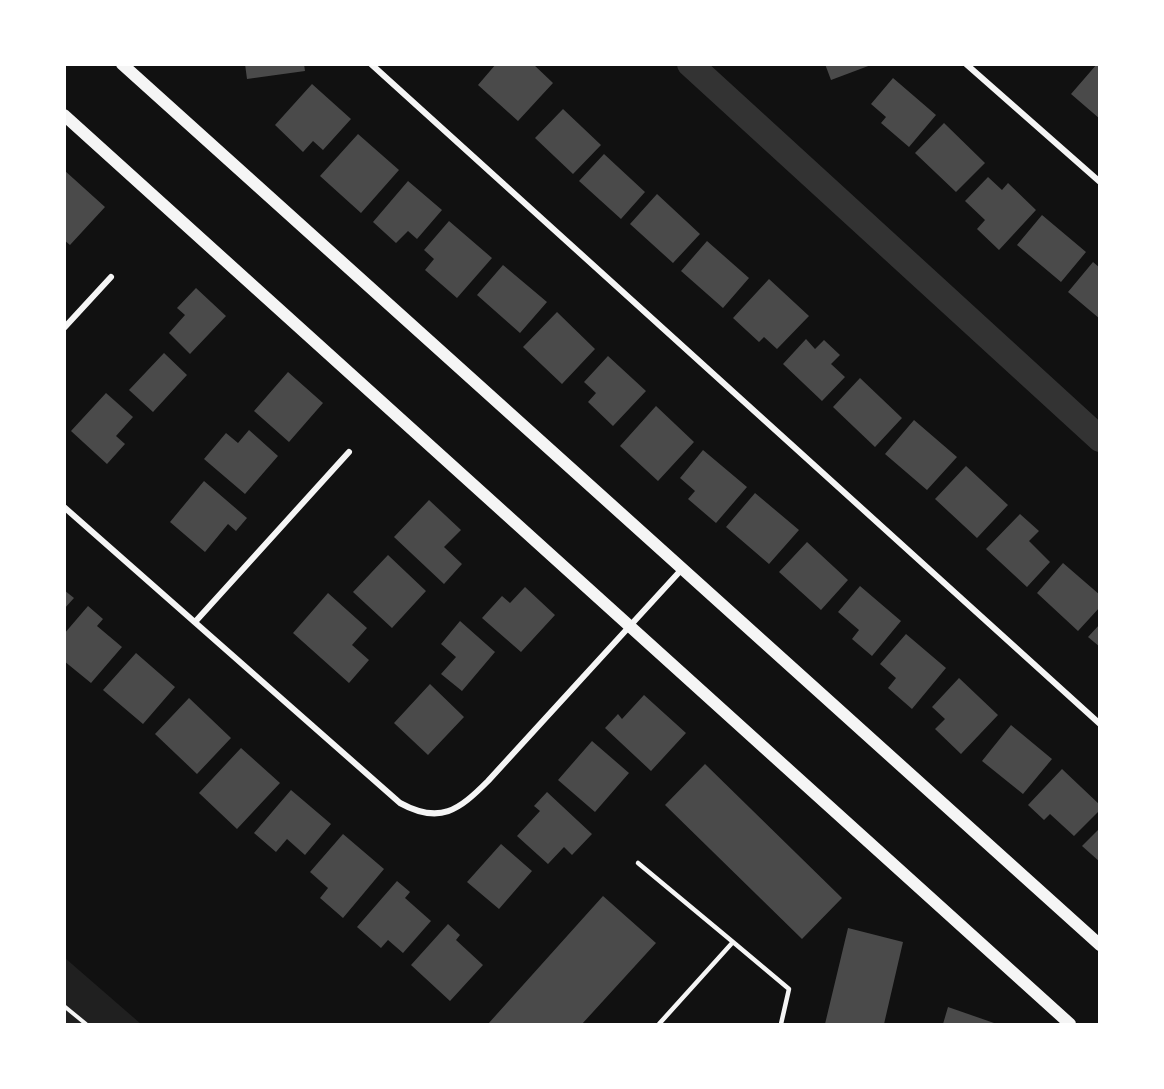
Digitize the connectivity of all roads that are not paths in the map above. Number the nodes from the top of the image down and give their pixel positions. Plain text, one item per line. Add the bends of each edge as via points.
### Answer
1 (122, 64) edge
2 (371, 64) edge
3 (966, 64) edge
4 (64, 115) edge
5 (1100, 182) edge
6 (111, 277) dead end
7 (64, 328) edge
8 (349, 452) dead end
9 (64, 507) edge
10 (682, 569) junction
11 (195, 622) junction
12 (628, 626) junction
13 (1100, 724) edge
14 (638, 863) dead end
15 (733, 942) junction
16 (1100, 945) edge
17 (659, 1024) edge
18 (781, 1024) edge
19 (1070, 1024) edge

1 - 10 main road
2 - 13 street
3 - 5 street
4 - 12 main road
6 - 7 street
8 - 11 street
9 - 11 street
10 - 12 street
10 - 16 main road
11 - 12 street via 400,803 436,815 455,809 473,795
12 - 19 main road
14 - 15 lane
15 - 17 lane
15 - 18 lane via 789,989

